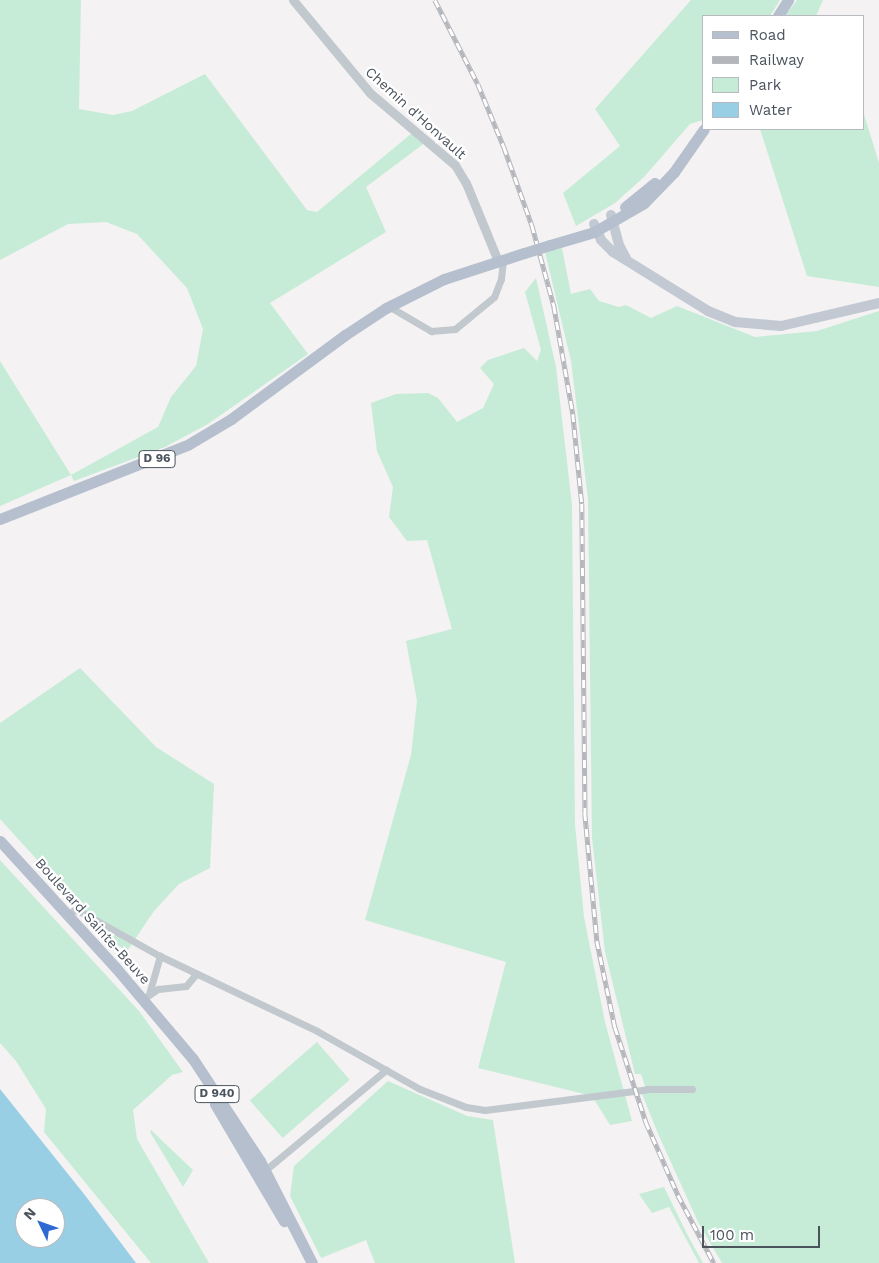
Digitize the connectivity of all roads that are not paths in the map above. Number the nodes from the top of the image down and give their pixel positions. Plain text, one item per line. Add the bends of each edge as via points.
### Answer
1 (293, 0) edge
2 (788, 0) edge
3 (779, 15) edge
4 (701, 132) edge
5 (613, 218) junction
6 (596, 227) junction
7 (627, 259) junction
8 (501, 260) junction
9 (879, 303) edge
10 (390, 307) junction
11 (0, 519) edge
12 (0, 841) edge
13 (68, 915) junction
14 (160, 956) junction
15 (196, 974) junction
16 (146, 996) junction
17 (386, 1070) junction
18 (692, 1089) dead end
19 (262, 1173) junction
20 (306, 1263) edge
21 (312, 1263) edge

1 - 8 street, Chemin d'Honvault via 370,93 455,164
2 - 3 main road
4 - 5 main road, D 96 via 654,184
5 - 6 main road, D 96
5 - 7 main road via 619,245
6 - 7 main road via 606,246
6 - 8 main road, D 96, bridge
7 - 9 main road via 690,300 728,320 768,327
8 - 10 main road, D 96 via 444,279
8 - 10 street via 502,279 494,297 456,330 431,331
10 - 11 main road, D 96 via 350,331 230,419 189,444
12 - 13 main road, Boulevard Sainte-Beuve / D 940
13 - 14 street via 79,911
13 - 16 main road, Boulevard Sainte-Beuve / D 940
14 - 15 street
14 - 16 street
15 - 16 street via 186,986 162,988
15 - 17 street via 282,1013
16 - 19 main road, Boulevard Sainte-Beuve / D 940 via 215,1091
17 - 18 street via 444,1100 480,1110 653,1088
17 - 19 street
19 - 20 main road, Boulevard Sainte-Beuve / D 940
19 - 21 main road, Boulevard Sainte-Beuve / D 940

